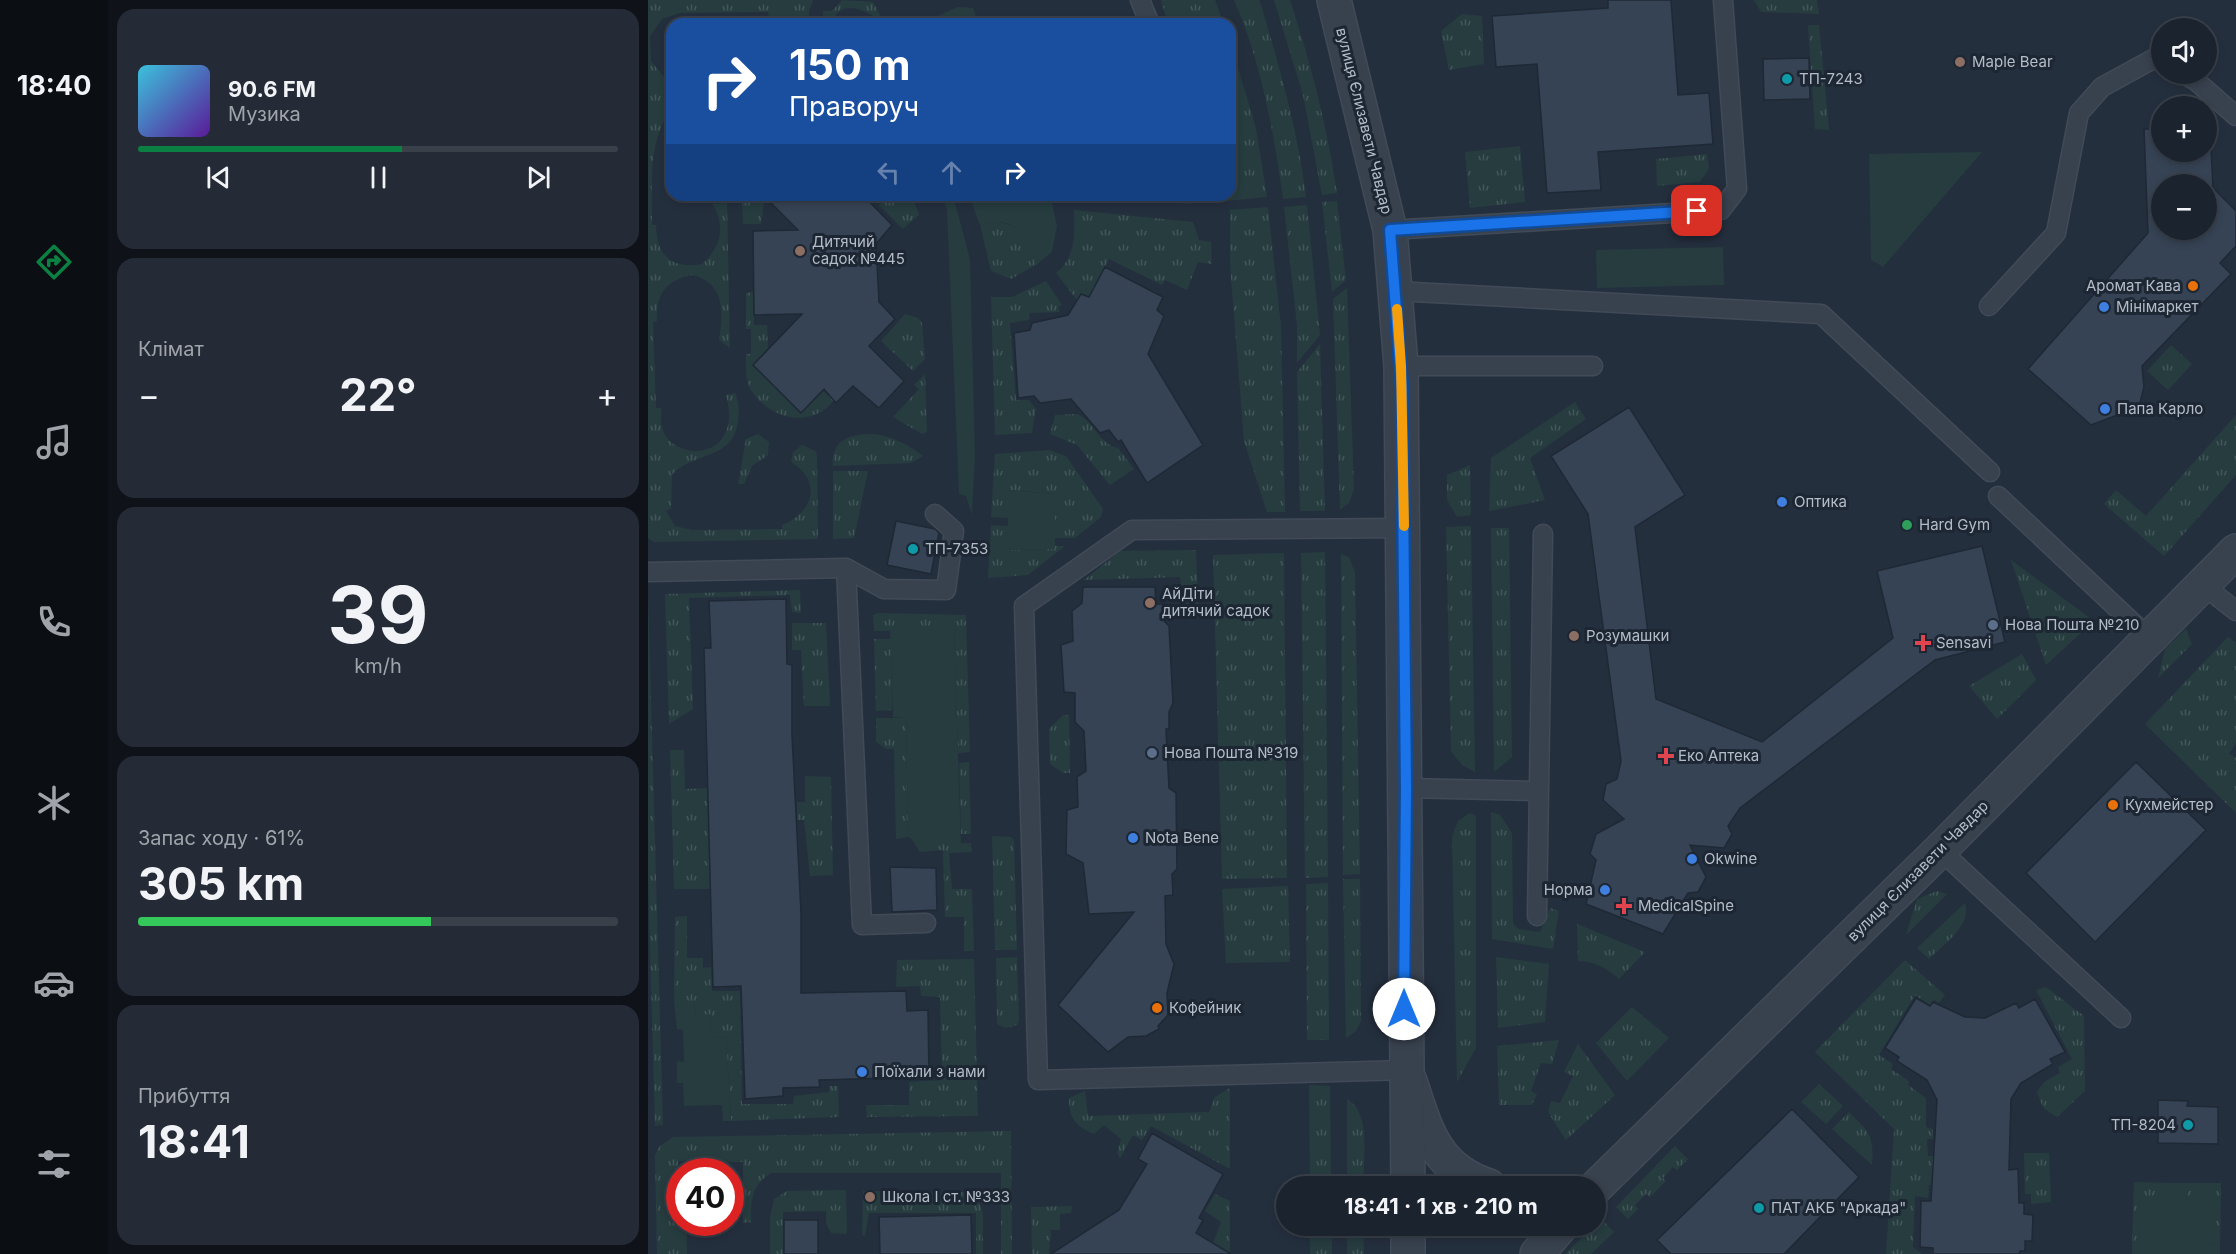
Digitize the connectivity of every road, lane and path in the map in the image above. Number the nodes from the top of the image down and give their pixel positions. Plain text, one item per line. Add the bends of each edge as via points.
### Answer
1 (1140, 0) edge
2 (1334, 0) edge
3 (1723, 0) edge
4 (1148, 18) edge
5 (2151, 60) edge
6 (2199, 84) edge
7 (2236, 116) edge
8 (1390, 230) junction
9 (1395, 291) junction
10 (1989, 306) dead end
11 (1401, 366) junction
12 (1593, 366) dead end
13 (1990, 472) dead end
14 (1998, 496) dead end
15 (935, 514) dead end
16 (1404, 528) junction
17 (1543, 534) dead end
18 (2236, 551) edge
19 (846, 568) junction
20 (648, 572) edge
21 (2203, 585) junction
22 (2236, 611) edge
23 (2150, 639) junction
24 (1406, 788) junction
25 (1539, 791) junction
26 (1940, 850) junction
27 (1537, 916) dead end
28 (926, 923) dead end
29 (2121, 1018) dead end
30 (1407, 1070) junction
31 (1408, 1176) edge
32 (1465, 1176) edge
33 (1606, 1177) edge
34 (1408, 1236) edge
35 (1552, 1236) edge
36 (1408, 1254) edge
37 (1537, 1254) edge

1 - 4 lane
2 - 8 street, вулиця Єлизавети Чавдар
3 - 8 lane via 1737,189 1721,210
5 - 10 lane via 2102,87 2079,113 2056,233
6 - 7 lane
8 - 9 street, вулиця Єлизавети Чавдар
9 - 11 street, вулиця Єлизавети Чавдар
9 - 13 lane via 1821,314
11 - 12 lane
11 - 16 street, вулиця Єлизавети Чавдар
14 - 23 lane
15 - 19 lane via 954,531 946,590 884,589
16 - 24 street, вулиця Єлизавети Чавдар
16 - 30 lane via 1132,530 1024,606 1038,1080
17 - 25 lane
18 - 21 street, вулиця Єлизавети Чавдар
19 - 20 lane
19 - 28 lane via 862,925
21 - 22 lane
21 - 23 street, вулиця Єлизавети Чавдар
23 - 26 street, вулиця Єлизавети Чавдар
24 - 25 lane
24 - 30 street, вулиця Єлизавети Чавдар
25 - 27 lane
26 - 29 lane
26 - 33 street, вулиця Єлизавети Чавдар
30 - 31 street, вулиця Єлизавети Чавдар
30 - 32 street, вулиця Єлизавети Чавдар via 1426,1131 1443,1160
34 - 36 street
35 - 37 street

